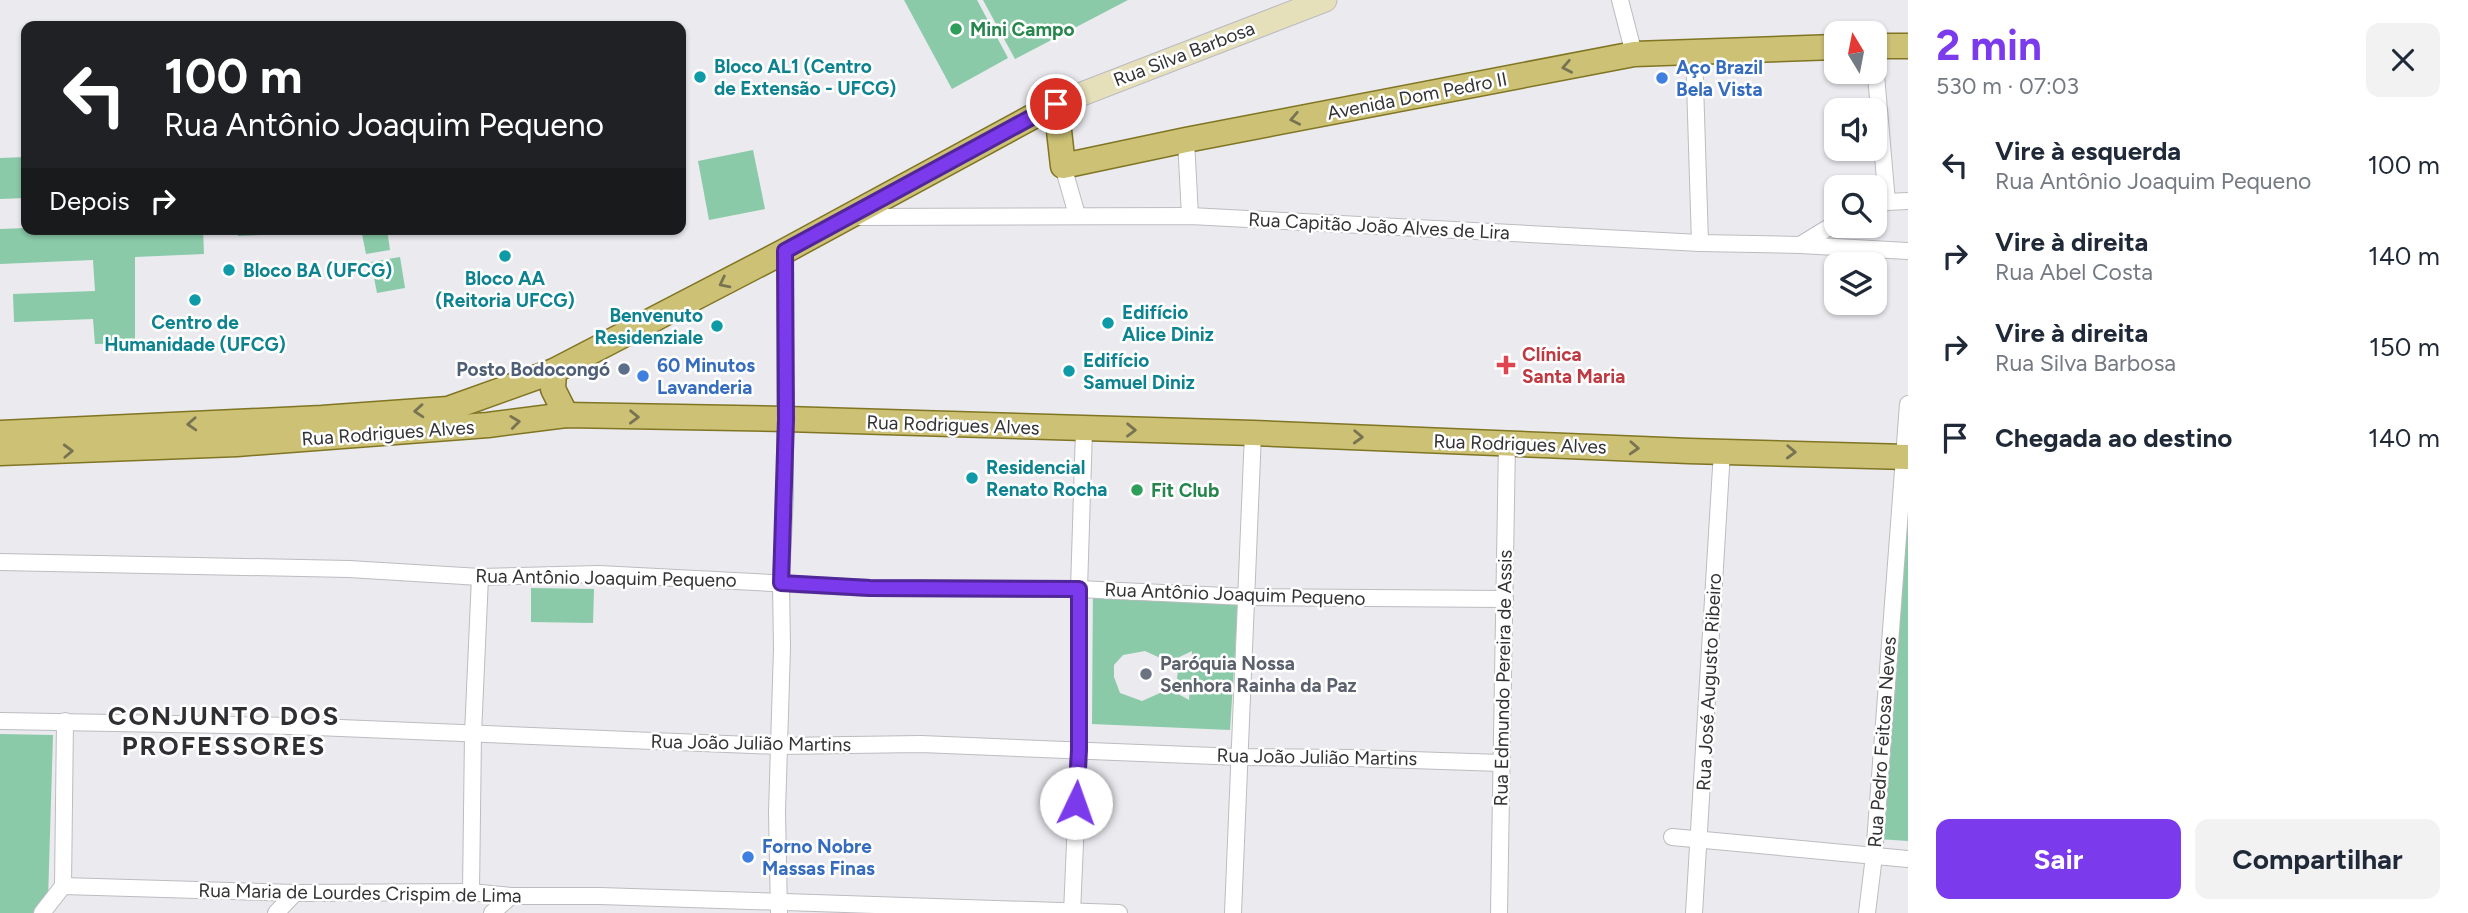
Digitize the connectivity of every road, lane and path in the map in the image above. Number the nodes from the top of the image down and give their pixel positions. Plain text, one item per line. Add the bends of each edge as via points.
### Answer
1 (1325, 0) edge
2 (1620, 0) edge
3 (1291, 6) edge
4 (1887, 46) edge
5 (1908, 46) edge
6 (1824, 47) edge
7 (1694, 51) junction
8 (1634, 54) junction
9 (1875, 84) edge
10 (1056, 104) junction
11 (1186, 140) junction
12 (1063, 166) junction
13 (1880, 175) edge
14 (1908, 201) edge
15 (1887, 203) edge
16 (1077, 215) junction
17 (1190, 216) junction
18 (849, 217) junction
19 (1824, 231) edge
20 (1700, 243) junction
21 (1801, 245) junction
22 (785, 251) junction
23 (1908, 251) edge
24 (554, 371) junction
25 (1908, 404) edge
26 (566, 415) junction
27 (786, 419) junction
28 (1084, 429) junction
29 (0, 433) edge
30 (1253, 433) junction
31 (1507, 442) junction
32 (1722, 451) junction
33 (0, 453) edge
34 (1906, 457) edge
35 (0, 562) edge
36 (480, 577) junction
37 (781, 583) junction
38 (1079, 589) junction
39 (1247, 597) junction
40 (1505, 599) junction
41 (0, 721) edge
42 (65, 721) junction
43 (473, 734) junction
44 (778, 746) junction
45 (1079, 750) junction
46 (1239, 757) junction
47 (1501, 763) junction
48 (1672, 836) dead end
49 (1700, 840) junction
50 (1874, 856) junction
51 (1908, 859) edge
52 (64, 886) junction
53 (471, 892) junction
54 (295, 893) junction
55 (504, 906) edge
56 (779, 908) edge
57 (1072, 912) edge
58 (42, 913) edge
59 (276, 913) edge
60 (1119, 913) edge
61 (1233, 913) edge
62 (1499, 913) edge
63 (1694, 913) edge
64 (1867, 913) edge

1 - 3 main road, Rua Silva Barbosa
2 - 8 street
3 - 10 main road, Rua Silva Barbosa
4 - 5 main road
6 - 7 main road, Avenida Dom Pedro II
7 - 8 main road, Avenida Dom Pedro II
7 - 20 street
8 -> 11 main road, Avenida Dom Pedro II
9 - 13 street
10 - 12 main road
10 - 18 main road, Rua Silva Barbosa
11 - 12 main road, Avenida Dom Pedro II
11 - 17 street
12 - 16 street
14 - 15 street
16 - 17 street, Rua Capitão João Alves de Lira
16 - 18 street, Rua Capitão João Alves de Lira
17 - 20 street, Rua Capitão João Alves de Lira
18 - 22 main road, Rua Silva Barbosa
19 - 21 street
20 - 21 street, Rua Capitão João Alves de Lira
21 - 23 street, Rua Capitão João Alves de Lira
22 -> 24 main road, Rua Rodrigues Alves
22 - 27 street
24 - 26 main road via 553,389
24 -> 29 main road, Rua Rodrigues Alves via 448,409
25 - 34 street, Rua Pedro Feitosa Neves
26 -> 27 main road, Rua Rodrigues Alves
33 -> 26 main road, Rua Rodrigues Alves via 237,444
27 - 28 main road, Rua Rodrigues Alves
27 - 37 street
28 -> 30 main road, Rua Rodrigues Alves
28 - 38 street
30 -> 31 main road, Rua Rodrigues Alves
30 - 39 street
31 -> 32 main road, Rua Rodrigues Alves
31 - 40 street, Rua Edmundo Pereira de Assis
32 -> 34 main road, Rua Rodrigues Alves
32 - 49 street, Rua José Augusto Ribeiro
34 - 50 street, Rua Pedro Feitosa Neves
35 - 36 street, Rua Antônio Joaquim Pequeno via 349,569
36 - 37 street, Rua Antônio Joaquim Pequeno via 599,574
36 - 43 street
37 - 38 street, Rua Antônio Joaquim Pequeno
37 - 44 street
38 - 39 street, Rua Antônio Joaquim Pequeno
38 - 45 street
39 - 40 street, Rua Antônio Joaquim Pequeno
39 - 46 street
40 - 47 street, Rua Edmundo Pereira de Assis
41 - 42 street, Rua João Julião Martins
42 - 43 street, Rua João Julião Martins
42 - 52 street
43 - 44 street, Rua João Julião Martins
43 - 53 street
44 - 45 street, Rua João Julião Martins via 921,744
44 - 56 street
45 - 46 street, Rua João Julião Martins
45 - 57 street
46 - 47 street, Rua João Julião Martins
46 - 61 street
47 - 62 street, Rua Edmundo Pereira de Assis
48 - 49 street
49 - 50 street
49 - 63 street, Rua José Augusto Ribeiro
50 - 51 street
50 - 64 street, Rua Pedro Feitosa Neves
52 - 54 street, Rua Maria de Lourdes Crispim de Lima
52 - 58 street
53 - 54 street, Rua Maria de Lourdes Crispim de Lima
53 - 55 street, Rua Maria de Lourdes Crispim de Lima
54 - 59 street
55 - 56 street, Rua Maria de Lourdes Crispim de Lima via 613,897
56 - 57 street, Rua Maria de Lourdes Crispim de Lima
57 - 60 street, Rua Maria de Lourdes Crispim de Lima

